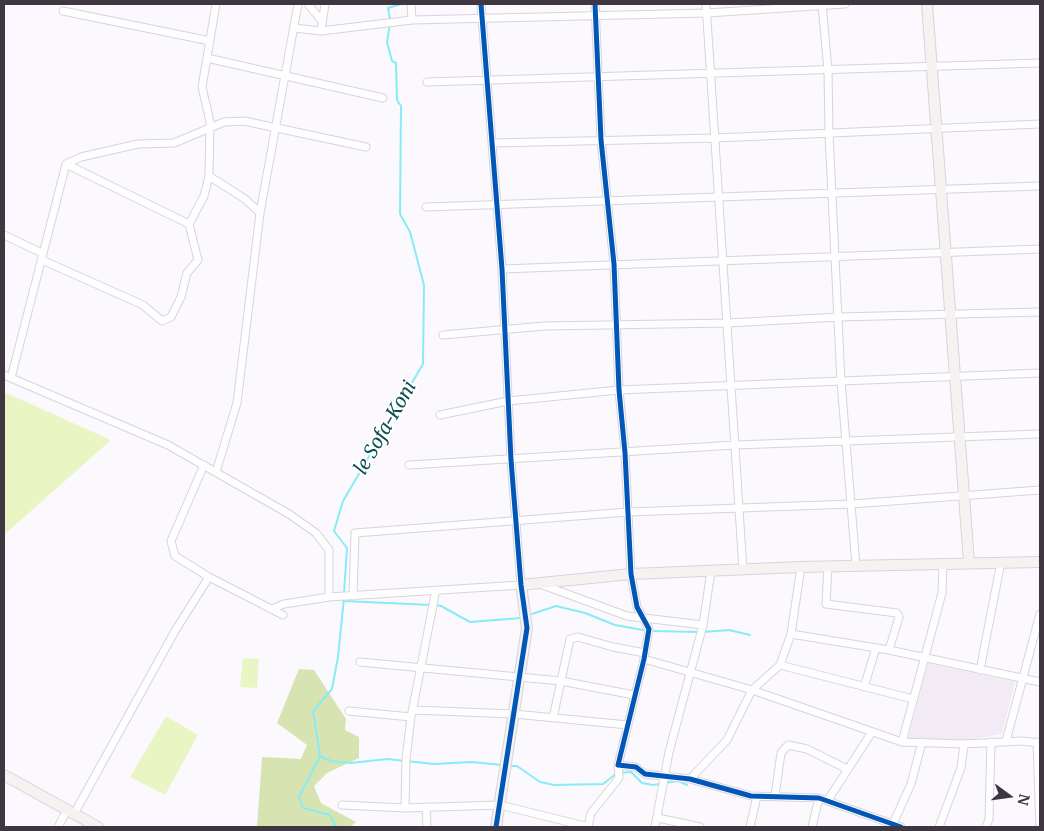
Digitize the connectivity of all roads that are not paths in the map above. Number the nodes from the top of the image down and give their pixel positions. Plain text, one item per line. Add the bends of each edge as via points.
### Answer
1 (216, 4) edge
2 (298, 4) edge
3 (308, 4) edge
4 (326, 4) edge
5 (411, 4) edge
6 (481, 4) edge
7 (595, 4) edge
8 (706, 4) edge
9 (822, 4) edge
10 (845, 4) edge
11 (927, 4) edge
12 (63, 11) dead end
13 (707, 13) junction
14 (596, 16) junction
15 (482, 17) junction
16 (321, 20) junction
17 (412, 20) junction
18 (294, 28) junction
19 (321, 31) junction
20 (210, 41) junction
21 (207, 58) junction
22 (1040, 63) edge
23 (932, 67) junction
24 (828, 70) junction
25 (710, 75) junction
26 (285, 76) junction
27 (598, 79) junction
28 (487, 81) junction
29 (427, 82) dead end
30 (383, 98) dead end
31 (1040, 124) edge
32 (210, 128) junction
33 (276, 128) junction
34 (937, 129) junction
35 (829, 134) junction
36 (716, 138) junction
37 (601, 140) junction
38 (492, 143) junction
39 (366, 147) dead end
40 (66, 164) junction
41 (209, 176) junction
42 (1040, 186) edge
43 (941, 188) junction
44 (832, 195) junction
45 (720, 199) junction
46 (608, 202) junction
47 (497, 205) junction
48 (426, 207) dead end
49 (260, 213) junction
50 (189, 224) junction
51 (4, 235) edge
52 (1040, 248) edge
53 (946, 251) junction
54 (42, 256) junction
55 (836, 257) junction
56 (724, 261) junction
57 (614, 264) junction
58 (502, 269) junction
59 (1040, 312) edge
60 (951, 314) junction
61 (839, 317) junction
62 (728, 323) junction
63 (616, 326) junction
64 (503, 329) junction
65 (443, 334) dead end
66 (1040, 373) edge
67 (7, 376) edge
68 (955, 376) junction
69 (842, 381) junction
70 (731, 384) junction
71 (619, 390) junction
72 (508, 402) junction
73 (440, 415) dead end
74 (1040, 434) edge
75 (960, 436) junction
76 (846, 440) junction
77 (736, 445) junction
78 (625, 453) junction
79 (511, 460) junction
80 (204, 465) junction
81 (409, 465) dead end
82 (216, 472) junction
83 (1040, 490) edge
84 (964, 495) junction
85 (852, 504) junction
86 (740, 507) junction
87 (628, 512) junction
88 (515, 520) junction
89 (969, 562) junction
90 (1001, 562) junction
91 (1040, 562) edge
92 (943, 564) junction
93 (856, 566) junction
94 (801, 567) junction
95 (828, 567) junction
96 (743, 570) junction
97 (711, 571) junction
98 (631, 574) junction
99 (210, 577) junction
100 (537, 583) junction
101 (521, 585) junction
102 (436, 590) junction
103 (353, 596) junction
104 (329, 597) junction
105 (272, 610) junction
106 (1040, 614) edge
107 (283, 616) dead end
108 (644, 618) junction
109 (703, 626) junction
110 (791, 634) junction
111 (1032, 647) junction
112 (876, 648) junction
113 (889, 650) junction
114 (1040, 650) edge
115 (644, 656) junction
116 (924, 657) junction
117 (360, 662) dead end
118 (780, 665) junction
119 (420, 669) junction
120 (980, 670) junction
121 (691, 672) junction
122 (520, 677) junction
123 (1023, 679) junction
124 (561, 681) junction
125 (1040, 682) edge
126 (864, 687) junction
127 (752, 690) junction
128 (634, 695) junction
129 (913, 700) junction
130 (349, 711) dead end
131 (412, 714) junction
132 (514, 714) junction
133 (553, 718) junction
134 (628, 725) junction
135 (872, 732) junction
136 (1006, 741) junction
137 (902, 742) junction
138 (922, 742) junction
139 (991, 742) junction
140 (1039, 742) edge
141 (964, 744) junction
142 (618, 770) junction
143 (847, 770) junction
144 (4, 777) edge
145 (690, 779) junction
146 (664, 781) junction
147 (757, 796) junction
148 (775, 796) junction
149 (819, 798) junction
150 (828, 800) junction
151 (342, 805) dead end
152 (500, 805) junction
153 (406, 808) junction
154 (426, 808) junction
155 (71, 812) junction
156 (658, 818) junction
157 (896, 826) edge
158 (58, 827) edge
159 (98, 827) edge
160 (428, 827) edge
161 (496, 827) edge
162 (588, 827) edge
163 (655, 827) edge
164 (700, 827) edge
165 (750, 827) edge
166 (812, 827) edge
167 (939, 827) edge
168 (986, 827) edge
169 (1040, 827) edge

1 - 20 street
2 - 18 street
3 - 16 street
4 - 16 street
5 - 17 street
6 - 15 street
7 - 14 street
8 - 13 street
9 - 10 street
9 - 13 street
9 - 24 street
11 - 23 street
12 - 20 street
13 - 14 street
13 - 25 street
14 - 15 street
14 - 27 street
15 - 17 street
15 - 28 street
16 - 19 street
17 - 19 street
18 - 19 street
18 - 26 street
20 - 21 street
21 - 26 street
21 - 32 street via 202,87
22 - 23 street
23 - 24 street
23 - 34 street
24 - 25 street
24 - 35 street
25 - 27 street
25 - 36 street
26 - 30 street
26 - 33 street
27 - 28 street
27 - 37 street
28 - 29 street
28 - 38 street
31 - 34 street
32 - 33 street via 224,122 244,121
32 - 40 street via 174,143 138,144 81,157
32 - 41 street
33 - 39 street
33 - 49 street
34 - 35 street
34 - 43 street
35 - 36 street
35 - 44 street
36 - 37 street
36 - 45 street
37 - 38 street
37 - 46 street
38 - 47 street
40 - 50 street
40 - 54 street
41 - 49 street via 246,199
41 - 50 street via 204,196
42 - 43 street
43 - 44 street
43 - 53 street
44 - 45 street
44 - 55 street
45 - 46 street
45 - 56 street
46 - 47 street
46 - 57 street
47 - 48 street
47 - 58 street
49 - 82 street via 237,403
50 - 54 street via 198,260 188,273 172,317 162,321 143,305
51 - 54 street
52 - 53 street
53 - 55 street
53 - 60 street
54 - 67 street
55 - 56 street
55 - 61 street
56 - 57 street
56 - 62 street
57 - 58 street
57 - 63 street
58 - 64 street
59 - 60 street
60 - 61 street
60 - 68 street
61 - 62 street
61 - 69 street
62 - 63 street
62 - 70 street
63 - 64 street
63 - 71 street
64 - 65 street
64 - 72 street
66 - 68 street
67 - 80 street via 168,445
68 - 69 street
68 - 75 street
69 - 70 street
69 - 76 street
70 - 71 street
70 - 77 street
71 - 72 street
71 - 78 street
72 - 73 street
72 - 79 street
74 - 75 street
75 - 76 street
75 - 84 street
76 - 77 street
76 - 85 street
77 - 78 street
77 - 86 street
78 - 79 street
78 - 87 street
79 - 81 street
79 - 88 street
80 - 82 street
80 - 99 street via 170,544 175,556
82 - 104 street via 316,533 329,550
83 - 84 street
84 - 85 street
84 - 89 street
85 - 86 street
85 - 93 street
86 - 87 street
86 - 96 street
87 - 88 street
87 - 98 street
88 - 101 street
88 - 103 street via 355,533
89 - 90 street
89 - 92 street
90 - 91 street
90 - 120 street
92 - 93 street
92 - 116 street via 942,593
93 - 95 street
94 - 95 street
94 - 96 street
94 - 110 street
95 - 113 street via 826,604 897,613
96 - 97 street
97 - 98 street
97 - 109 street
98 - 100 street
98 - 108 street via 637,607
99 - 105 street
99 - 155 street
100 - 101 street
100 - 108 street via 627,616
101 - 102 street
101 - 122 street via 527,628
102 - 103 street
102 - 119 street
103 - 104 street
104 - 105 street via 284,604
105 - 107 street
106 - 111 street
108 - 109 street
108 - 115 street via 649,629
109 - 121 street
110 - 112 street
110 - 118 street
111 - 114 street
111 - 123 street
112 - 113 street
112 - 126 street
113 - 116 street
115 - 121 street
115 - 124 street via 574,636 569,643
115 - 128 street
116 - 120 street
116 - 129 street
117 - 119 street
118 - 126 street
118 - 127 street
119 - 122 street
119 - 131 street
120 - 123 street
121 - 127 street
121 - 146 street
122 - 124 street
122 - 132 street
123 - 125 street
123 - 136 street
124 - 128 street
124 - 133 street
126 - 129 street
127 - 135 street
127 - 145 street via 727,740
128 - 134 street
129 - 137 street
130 - 131 street
131 - 132 street
131 - 153 street via 406,762
132 - 133 street
132 - 152 street
133 - 134 street
134 - 142 street
135 - 137 street
135 - 143 street
136 - 139 street
136 - 140 street
137 - 138 street
138 - 141 street
138 - 157 street
139 - 141 street
139 - 168 street via 989,819
140 - 169 street
141 - 167 street via 961,768
142 - 146 street via 636,767
142 - 162 street via 591,813
143 - 148 street via 807,749 788,746 781,754
143 - 150 street
144 - 155 street
145 - 146 street
145 - 147 street
146 - 156 street
147 - 148 street
147 - 165 street
148 - 149 street
149 - 150 street
149 - 166 street
150 - 157 street
151 - 153 street
152 - 154 street
152 - 161 street
152 - 162 street
153 - 154 street
154 - 160 street
155 - 158 street
155 - 159 street
156 - 163 street
156 - 164 street

